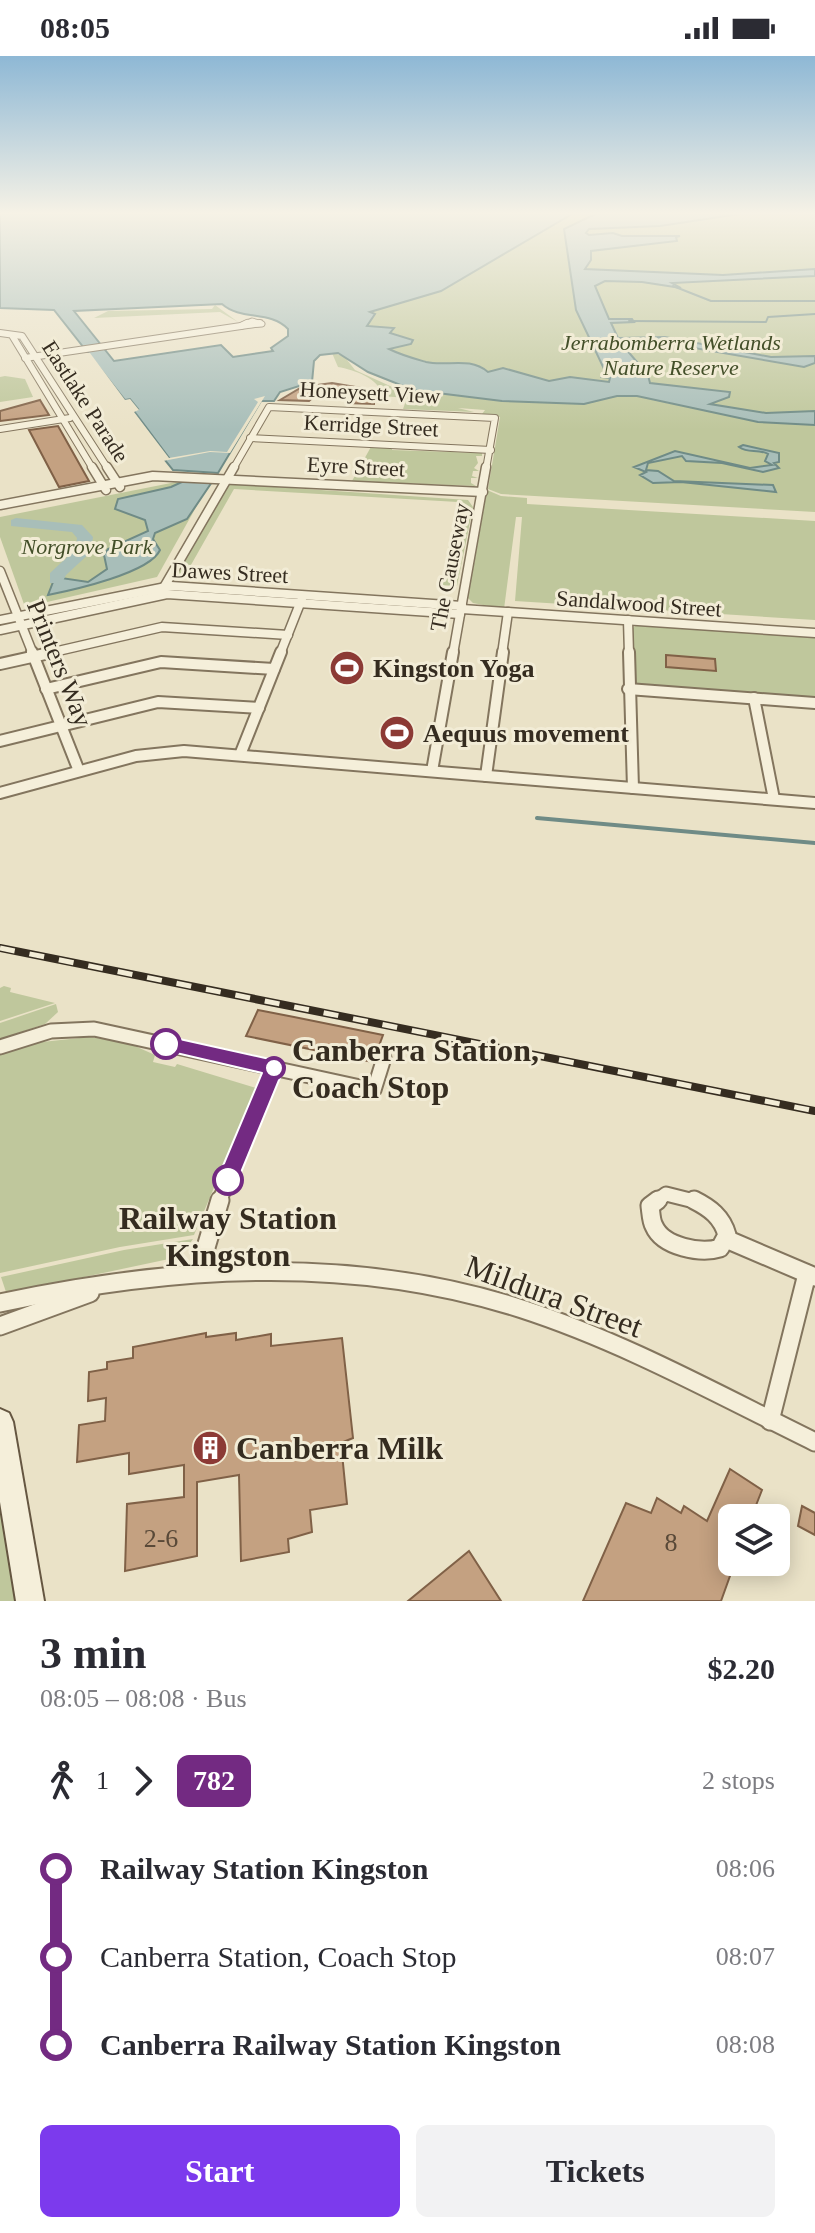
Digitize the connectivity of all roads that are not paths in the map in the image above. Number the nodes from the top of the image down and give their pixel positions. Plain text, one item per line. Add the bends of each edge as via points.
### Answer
1 (241, 326) dead end
2 (0, 333) edge
3 (17, 336) junction
4 (35, 356) junction
5 (25, 358) junction
6 (73, 415) junction
7 (62, 417) junction
8 (494, 418) joint
9 (0, 427) edge
10 (250, 438) junction
11 (491, 450) junction
12 (226, 480) junction
13 (118, 485) junction
14 (105, 488) junction
15 (483, 495) junction
16 (0, 508) edge
17 (0, 571) edge
18 (162, 590) junction
19 (302, 598) junction
20 (461, 610) junction
21 (508, 612) junction
22 (0, 620) edge
23 (20, 620) junction
24 (628, 620) junction
25 (0, 630) edge
26 (815, 633) edge
27 (288, 635) junction
28 (34, 656) junction
29 (0, 664) edge
30 (274, 669) junction
31 (46, 689) junction
32 (628, 689) junction
33 (754, 698) junction
34 (815, 703) edge
35 (259, 708) junction
36 (62, 726) junction
37 (0, 741) edge
38 (240, 755) junction
39 (79, 771) junction
40 (432, 771) junction
41 (486, 776) junction
42 (633, 788) junction
43 (0, 793) edge
44 (774, 799) junction
45 (815, 803) edge
46 (0, 1047) edge
47 (384, 1058) dead end
48 (274, 1068) junction
49 (726, 1239) junction
50 (199, 1271) junction
51 (811, 1275) edge
52 (113, 1284) junction
53 (0, 1303) edge
54 (0, 1326) edge
55 (770, 1421) junction
56 (0, 1422) edge
57 (815, 1442) edge
58 (30, 1601) edge

1 - 4 street
2 - 3 street, Eastlake Parade
3 - 4 street, Eastlake Parade
3 - 5 street, Eastlake Parade
4 - 5 street
4 - 6 street, Eastlake Parade
5 - 7 street, Eastlake Parade
6 - 7 street
6 - 13 street, Eastlake Parade
7 - 9 street
7 - 14 street, Eastlake Parade
8 - 10 street, Honeysett View via 280,405 267,408
8 - 11 street, The Causeway
10 - 11 street, Kerridge Street
10 - 12 street, Honeysett View
11 - 15 street, The Causeway
12 - 13 street, Eyre Street via 171,477
12 - 15 street, Eyre Street
12 - 18 street, Honeysett View
13 - 14 street, Eyre Street
14 - 16 street, Eyre Street
15 - 20 street, The Causeway
17 - 23 street, Printers Way
18 - 19 street, Dawes Street
18 - 23 street, Dawes Street
19 - 20 street, Dawes Street
19 - 27 street
20 - 21 street, Sandalwood Street
20 - 40 street, The Causeway
21 - 24 street, Sandalwood Street
21 - 41 street
22 - 23 street, Dawes Street
23 - 25 street, Dawes Street
23 - 28 street, Printers Way
24 - 26 street, Sandalwood Street
24 - 32 street
27 - 28 street via 166,627
27 - 30 street
28 - 29 street
28 - 31 street, Printers Way
30 - 31 street via 161,662
30 - 35 street
31 - 36 street, Printers Way
32 - 33 street
32 - 42 street
33 - 34 street
33 - 44 street
35 - 36 street via 162,701
35 - 38 street
36 - 37 street
36 - 39 street, Printers Way
38 - 39 street via 158,752
38 - 40 street
39 - 43 street
40 - 41 street
41 - 42 street
42 - 44 street
44 - 45 street
46 - 48 street via 59,1030 94,1029
47 - 48 street via 374,1090
48 - 50 street via 211,1222
49 - 49 street via 712,1252 695,1250 660,1234 650,1220 650,1206 666,1194 682,1196 716,1213 726,1227
49 - 51 street
50 - 52 street, Mildura Street
50 - 55 street, Mildura Street via 321,1270 464,1292 605,1341
51 - 55 street
52 - 53 street, Mildura Street
52 - 54 street, Mildura Street
55 - 57 street, Mildura Street
56 - 58 main road

